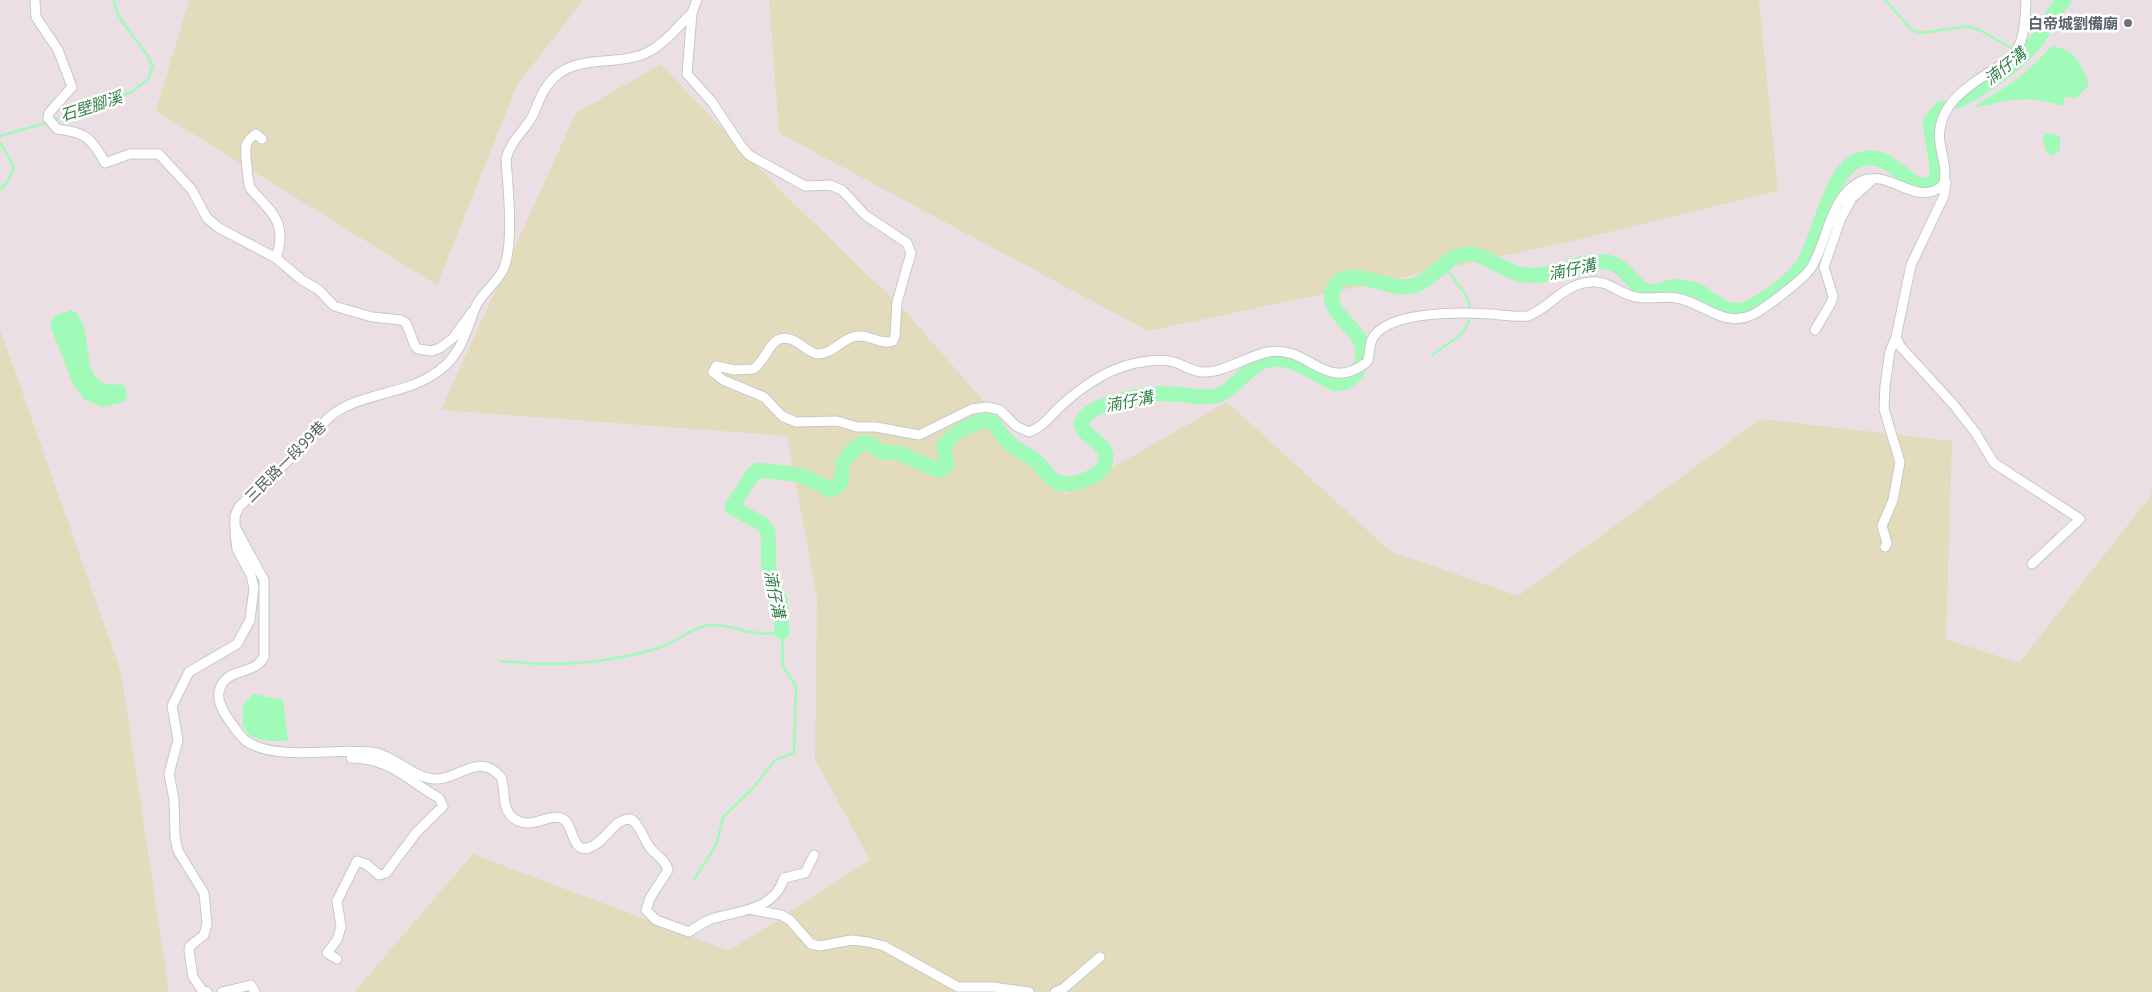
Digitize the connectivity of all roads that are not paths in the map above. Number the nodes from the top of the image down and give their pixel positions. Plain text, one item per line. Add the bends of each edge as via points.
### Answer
1 (35, 0) edge
2 (697, 0) edge
3 (2026, 0) edge
4 (692, 13) junction
5 (262, 139) dead end
6 (1946, 179) junction
7 (1872, 180) junction
8 (276, 258) junction
9 (476, 307) junction
10 (1814, 330) dead end
11 (1896, 337) junction
12 (235, 527) junction
13 (1885, 547) dead end
14 (2032, 564) dead end
15 (310, 752) junction
16 (814, 855) dead end
17 (752, 910) junction
18 (1100, 957) dead end
19 (337, 959) dead end
20 (207, 992) edge
21 (222, 992) edge
22 (256, 992) edge
23 (1029, 992) edge
24 (1055, 992) edge

1 - 8 street via 36,17 58,50 72,87 51,110 48,118 57,128 79,132 90,139 105,163 130,154 159,154 192,190 207,218 219,228
2 - 4 street
3 - 6 street via 2022,39 2015,54 1953,100 1941,122 1940,142
4 - 7 street via 688,74 712,102 742,147 754,158 805,186 830,186 842,190 865,215 900,237 910,248 897,302 893,341 853,337 823,354 817,354 786,338 773,343 753,369 714,368 715,375 764,397 782,416 796,422 837,421 857,427 919,435 972,409 987,406 1000,410 1016,426 1029,432 1044,423 1079,390 1122,367 1169,361 1203,372 1270,352 1281,352 1303,357 1323,370 1338,374 1367,362 1373,337 1393,322 1451,314 1528,316 1572,286 1589,282 1600,282 1642,298 1685,299 1717,315 1740,319 1762,308 1810,270 1838,204 1849,190 1862,181
4 - 9 street, 三民路一段99巷 via 645,54 582,62 568,68 546,86 531,118 508,150 506,260 504,269
5 - 8 street via 254,134 246,144 248,182 275,218 280,231 282,240
6 - 7 street via 1944,185 1929,194 1918,194
6 - 11 street via 1944,196 1912,265
7 - 10 street via 1852,198 1842,213 1824,267 1833,296
8 - 9 street via 319,290 334,306 372,317 401,320 415,346 422,351 440,348 453,338
9 - 12 street, 三民路一段99巷 via 461,348 448,364 415,384 350,403 323,421 307,442 239,507
11 - 13 street via 1890,350 1884,409 1900,462 1894,500 1882,526 1887,543
11 - 14 street via 1900,346 1975,432 1994,463 2080,519
12 - 15 street via 264,580 264,657 257,666 229,675 219,693 220,702 246,741 267,748
12 - 20 street via 237,549 254,588 250,620 237,644 189,672 172,706 178,740 169,774 174,799 175,837 178,851 204,893 207,924 204,935 188,951 193,977
15 - 17 street via 374,753 434,779 444,779 467,768 489,767 501,776 506,807 513,818 529,824 561,818 583,848 597,843 622,820 636,822 647,843 667,865 667,874 650,898 646,910 656,920 688,932 709,920
15 - 19 street via 324,757 369,759 391,766 439,798 443,806 416,833 386,873 379,875 357,861 337,901 341,927 337,940 327,953
16 - 17 street via 805,873 784,878 774,895
17 - 23 street via 781,914 811,944 820,946 851,940 884,946 958,988 993,987
18 - 24 street
21 - 22 street via 245,985 251,985

